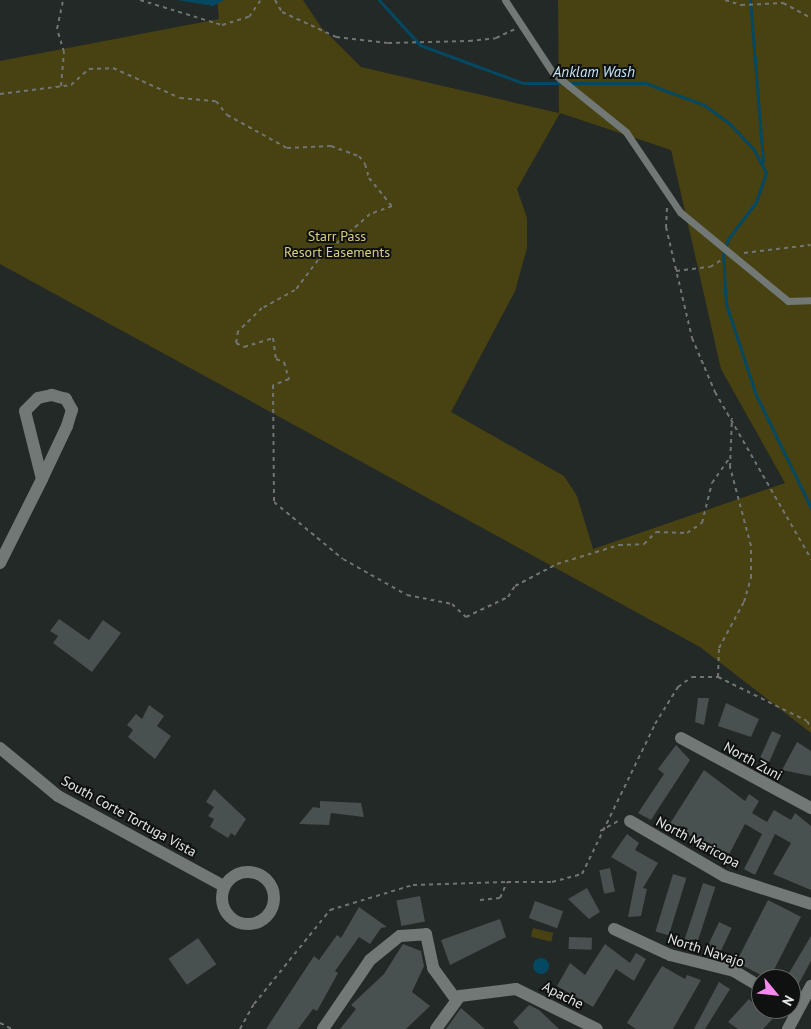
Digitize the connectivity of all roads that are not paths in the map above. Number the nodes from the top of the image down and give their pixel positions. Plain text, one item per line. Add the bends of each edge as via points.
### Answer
1 (505, 0) edge
2 (811, 300) edge
3 (42, 479) junction
4 (0, 563) edge
5 (681, 738) dead end
6 (0, 748) edge
7 (811, 808) edge
8 (625, 820) road end
9 (224, 886) junction
10 (811, 904) edge
11 (614, 929) dead end
12 (751, 981) edge
13 (811, 986) edge
14 (801, 999) edge
15 (456, 1000) junction
16 (323, 1029) edge
17 (436, 1029) edge
18 (597, 1029) edge

1 - 2 lane via 553,73 626,132 669,195 696,225 788,301
3 - 3 street via 72,410 66,399 52,394 38,398 25,411
3 - 4 street
5 - 7 street, North Zuni
6 - 9 street, South Corte Tortuga Vista via 58,796
8 - 10 street, North Maricopa via 724,876 797,896
9 - 9 street via 222,902 236,922 261,921 272,908 270,883 255,872 238,873
11 - 12 street, North Navajo via 670,955 734,972
13 - 14 street
15 - 16 street via 433,968 426,934 400,936 370,960
15 - 17 street
15 - 18 street, Apache via 516,989

